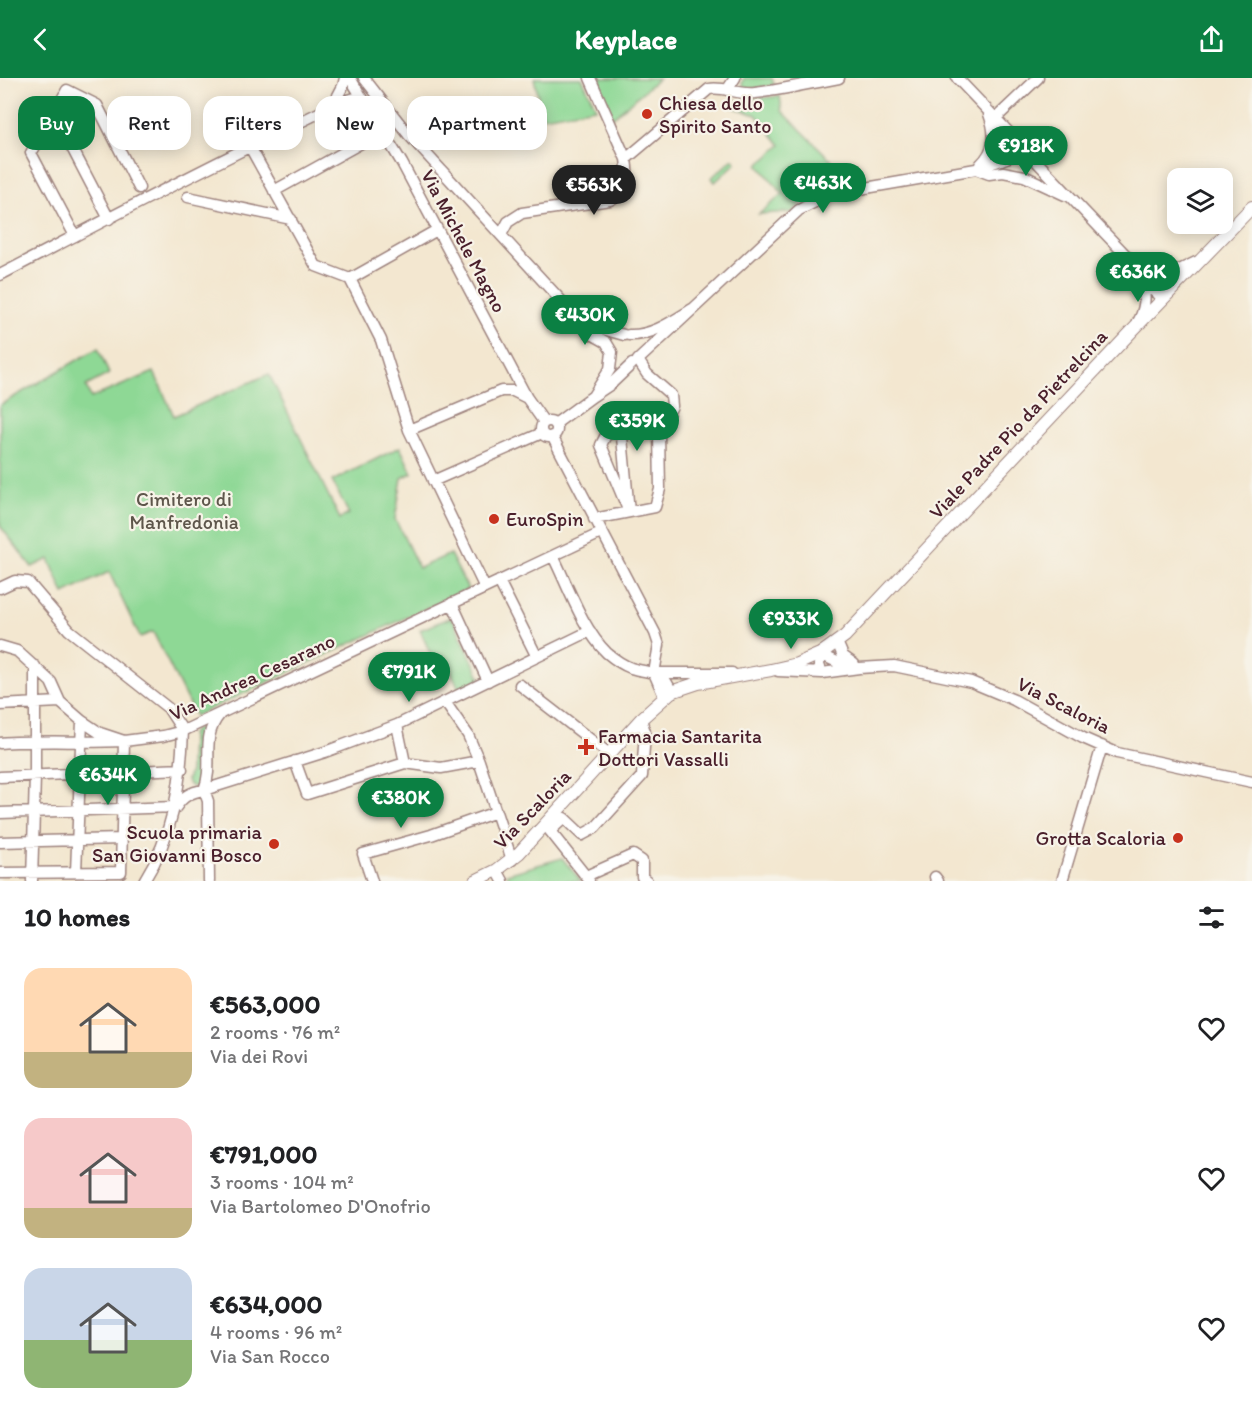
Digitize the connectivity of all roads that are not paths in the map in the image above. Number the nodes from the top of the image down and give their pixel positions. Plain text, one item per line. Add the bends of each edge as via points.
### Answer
1 (345, 78) edge
2 (350, 78) edge
3 (364, 78) edge
4 (590, 78) edge
5 (721, 78) edge
6 (735, 78) edge
7 (839, 78) edge
8 (957, 78) edge
9 (1038, 78) edge
10 (727, 90) junction
11 (64, 96) edge
12 (79, 96) edge
13 (338, 96) edge
14 (361, 96) edge
15 (95, 104) edge
16 (988, 110) junction
17 (996, 118) junction
18 (405, 136) junction
19 (395, 139) edge
20 (33, 150) edge
21 (73, 150) edge
22 (244, 150) edge
23 (252, 150) edge
24 (348, 150) edge
25 (394, 150) edge
26 (1030, 154) junction
27 (626, 159) junction
28 (402, 163) junction
29 (976, 169) junction
30 (1003, 172) junction
31 (139, 189) dead end
32 (274, 191) junction
33 (188, 197) dead end
34 (1073, 199) junction
35 (1252, 207) edge
36 (109, 219) junction
37 (291, 219) junction
38 (437, 230) junction
39 (501, 235) junction
40 (75, 236) junction
41 (1202, 259) junction
42 (0, 275) edge
43 (1146, 276) junction
44 (350, 279) junction
45 (1165, 297) junction
46 (566, 306) junction
47 (694, 308) junction
48 (1132, 331) junction
49 (627, 335) junction
50 (612, 352) junction
51 (635, 362) junction
52 (592, 396) junction
53 (527, 398) junction
54 (548, 429) junction
55 (409, 430) junction
56 (433, 481) junction
57 (629, 512) junction
58 (594, 519) junction
59 (601, 533) junction
60 (553, 556) junction
61 (500, 581) junction
62 (0, 588) edge
63 (485, 588) junction
64 (452, 603) junction
65 (590, 631) junction
66 (837, 642) junction
67 (0, 646) edge
68 (820, 654) junction
69 (537, 657) junction
70 (35, 666) junction
71 (859, 668) junction
72 (771, 670) junction
73 (822, 672) junction
74 (654, 673) junction
75 (745, 674) junction
76 (488, 681) junction
77 (520, 685) dead end
78 (668, 694) junction
79 (60, 702) junction
80 (444, 702) junction
81 (35, 704) junction
82 (0, 705) edge
83 (221, 712) junction
84 (641, 719) junction
85 (82, 721) junction
86 (200, 722) junction
87 (397, 725) junction
88 (183, 731) junction
89 (208, 733) junction
90 (34, 741) junction
91 (124, 741) junction
92 (0, 743) edge
93 (81, 743) junction
94 (1102, 746) junction
95 (609, 754) junction
96 (479, 761) junction
97 (295, 762) junction
98 (405, 763) junction
99 (182, 769) junction
100 (123, 771) junction
101 (209, 771) junction
102 (80, 773) junction
103 (35, 776) junction
104 (0, 777) edge
105 (230, 782) junction
106 (1252, 782) edge
107 (204, 790) junction
108 (191, 792) junction
109 (176, 807) junction
110 (122, 809) junction
111 (78, 810) junction
112 (33, 812) junction
113 (496, 812) junction
114 (0, 813) edge
115 (548, 829) junction
116 (122, 838) junction
117 (78, 840) junction
118 (33, 841) junction
119 (0, 842) edge
120 (512, 860) junction
121 (76, 872) junction
122 (0, 873) edge
123 (500, 876) edge
124 (32, 877) edge
125 (588, 878) edge
126 (144, 881) edge
127 (209, 881) edge
128 (372, 881) edge
129 (475, 881) edge
130 (647, 881) edge
131 (1062, 881) edge

1 - 13 street
2 - 14 street, Via Michele Magno
3 - 18 street
4 - 27 street
5 - 10 street
6 - 10 street
7 - 10 street via 753,93
8 - 16 street
9 - 17 street
10 - 27 street via 708,89
11 - 12 street via 67,90
15 - 31 street
16 - 17 street
16 - 29 street via 994,145
17 - 26 street
18 - 19 street
18 - 28 street via 397,151
18 - 39 street
20 - 40 street via 31,153
21 - 36 street
22 - 36 street
23 - 32 street
24 - 32 street
25 - 28 street, Via Michele Magno
26 - 29 street
26 - 30 street via 1018,166
26 - 34 street
27 - 39 street via 627,179 619,195 610,200 522,213 508,222
28 - 38 street, Via Michele Magno
29 - 30 street via 988,174
29 - 47 street via 831,194 800,210
30 - 34 street via 1024,176
32 - 37 street
33 - 37 street
34 - 43 street
35 - 41 main road, Viale Padre Pio da Pietrelcina
36 - 40 street
37 - 44 street via 316,266
38 - 44 street
38 - 53 street, Via Michele Magno
39 - 46 street
40 - 42 street
41 - 43 street via 1171,274
41 - 45 main road, Viale Padre Pio da Pietrelcina
43 - 45 street via 1157,295
43 - 48 street via 1143,312
44 - 55 street via 381,340
45 - 48 main road, Viale Padre Pio da Pietrelcina
46 - 49 street via 599,328
46 - 50 street
47 - 49 street via 656,329
47 - 51 street
48 - 66 main road, Viale Padre Pio da Pietrelcina
49 - 50 street via 616,339
49 - 51 street via 640,343 642,352
50 - 51 street via 619,363
50 - 52 street via 610,369
51 - 52 street
51 - 57 street via 671,395 672,406 659,433 660,489 656,507
52 - 54 street
53 - 54 street, Via Michele Magno
53 - 55 street via 513,391 501,391
54 - 56 street
54 - 58 street, Via Michele Magno
55 - 56 street
56 - 63 street
57 - 57 street via 622,437 615,432 606,435 601,445
57 - 58 street
58 - 59 street, Via Michele Magno
59 - 60 street, Via Andrea Cesarano
59 - 74 street, Via Michele Magno via 655,633 659,645
60 - 61 street, Via Andrea Cesarano
60 - 65 street, Via Scaloria
61 - 63 street, Via Andrea Cesarano
61 - 69 street
62 - 88 street via 15,580 28,582 69,630 168,708
63 - 64 street, Via Andrea Cesarano
64 - 76 street
64 - 83 street, Via Andrea Cesarano
65 - 69 street
65 - 74 street, Via Scaloria via 608,653 628,667
66 - 68 main road, Via Scaloria
66 - 71 street via 843,656
67 - 70 street, Via Andrea Cesarano via 17,651
68 - 71 street, Via Scaloria
68 - 72 main road, Via Scaloria
68 - 73 street
69 - 76 street
70 - 79 street, Via Andrea Cesarano via 51,682
70 - 81 street
71 - 73 street, Via Scaloria
71 - 94 street, Via Scaloria via 894,666 971,682
72 - 73 street, Via Scaloria
72 - 75 main road, Via Scaloria
74 - 75 street, Via Scaloria
74 - 78 street via 668,682
75 - 78 main road, Via Scaloria via 683,686
76 - 80 street
77 - 95 street
78 - 84 main road, Via Scaloria
79 - 81 street
79 - 85 street, Via Andrea Cesarano
80 - 87 street
80 - 96 street via 468,735
81 - 82 street
81 - 90 street
83 - 86 street, Via Andrea Cesarano
83 - 89 street
84 - 95 main road, Via Scaloria
84 - 115 street via 645,732 642,776 595,828 582,835 564,818
85 - 91 street, Via Andrea Cesarano via 100,733
85 - 93 street
86 - 88 street, Via Andrea Cesarano
86 - 89 street
87 - 97 street
87 - 98 street
88 - 91 street, Via Andrea Cesarano
88 - 99 street
89 - 101 street
90 - 92 street
90 - 93 street
90 - 103 street
91 - 93 street
91 - 100 street
93 - 102 street
94 - 106 street, Via Scaloria via 1117,753
94 - 131 street
95 - 115 main road, Via Scaloria
96 - 98 street via 441,768
96 - 113 street
97 - 98 street via 306,794
97 - 105 street
99 - 100 street
99 - 108 street via 185,787
99 - 109 street
100 - 102 street
100 - 110 street
101 - 105 street via 217,779
101 - 107 street
102 - 103 street
102 - 111 street
103 - 104 street
103 - 112 street
105 - 107 street
107 - 108 street
107 - 127 street via 208,801
108 - 109 street
109 - 110 street
109 - 126 street via 158,858
110 - 111 street
110 - 116 street
111 - 112 street
111 - 117 street
112 - 114 street
112 - 118 street
113 - 120 street
113 - 128 street via 363,854
115 - 120 main road, Via Scaloria
115 - 125 street
116 - 117 street
116 - 121 street via 121,872
117 - 118 street
117 - 121 street
118 - 119 street
118 - 124 street
120 - 123 main road, Via Scaloria
121 - 124 street
122 - 124 street
123 - 129 main road, Via Scaloria
125 - 130 street via 633,855 642,861 642,877

